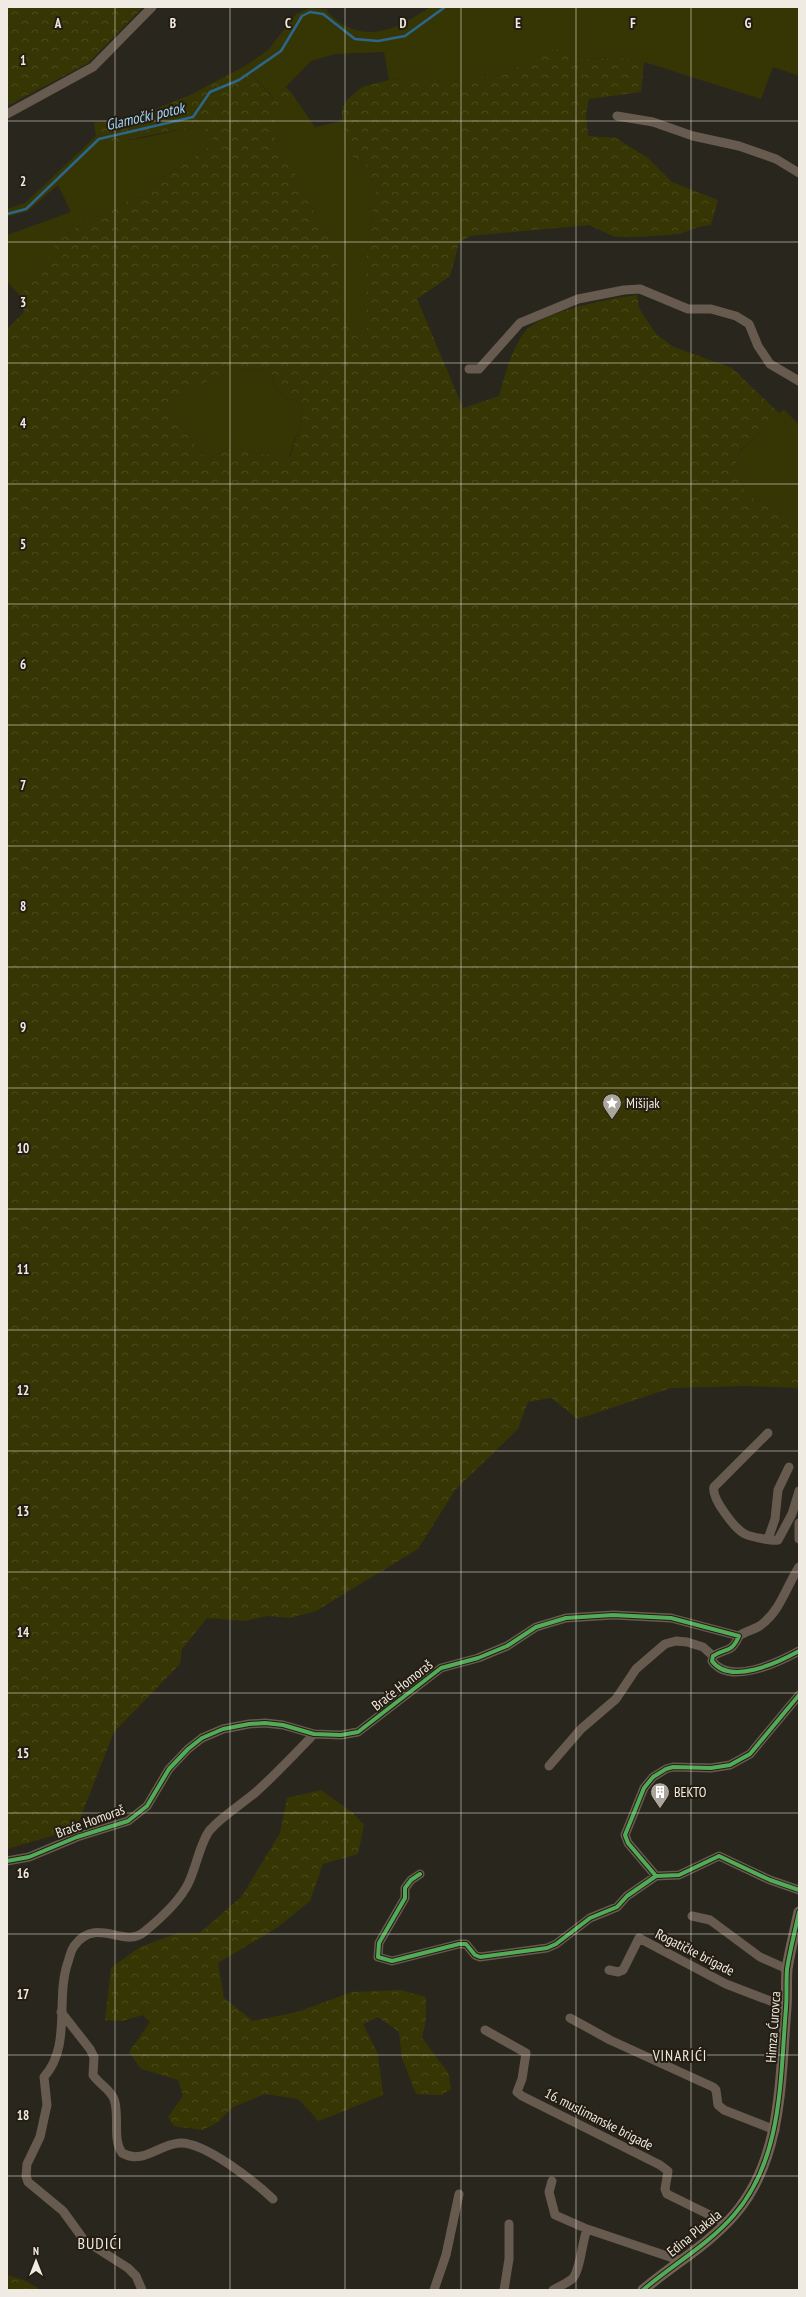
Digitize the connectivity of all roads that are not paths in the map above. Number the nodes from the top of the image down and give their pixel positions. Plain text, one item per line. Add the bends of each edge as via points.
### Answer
1 (152, 7) edge
2 (7, 114) edge
3 (617, 116) dead end
4 (799, 173) edge
5 (469, 369) dead end
6 (799, 381) edge
7 (768, 1433) dead end
8 (789, 1467) dead end
9 (799, 1491) edge
10 (799, 1523) edge
11 (768, 1539) junction
12 (799, 1539) edge
13 (799, 1566) edge
14 (739, 1636) junction
15 (799, 1651) edge
16 (713, 1656) junction
17 (799, 1695) edge
18 (314, 1734) junction
19 (549, 1766) dead end
20 (7, 1861) edge
21 (420, 1874) dead end
22 (656, 1876) junction
23 (799, 1890) edge
24 (799, 1912) edge
25 (692, 1916) dead end
26 (787, 1969) junction
27 (609, 1970) dead end
28 (786, 2007) junction
29 (61, 2012) junction
30 (570, 2018) dead end
31 (485, 2030) dead end
32 (775, 2130) junction
33 (771, 2144) joint
34 (552, 2181) dead end
35 (459, 2194) dead end
36 (273, 2199) dead end
37 (726, 2223) junction
38 (510, 2224) dead end
39 (587, 2229) junction
40 (679, 2260) junction
41 (142, 2290) edge
42 (434, 2290) edge
43 (504, 2290) edge
44 (553, 2290) edge
45 (643, 2290) edge

1 - 2 street via 93,67
3 - 4 street via 653,122 693,136 739,146 776,159
5 - 6 street via 479,369 520,323 578,299 640,289 688,309 711,309 736,316 749,324 758,346 770,364
7 - 11 street via 714,1487 713,1491 738,1529 751,1538
8 - 11 street via 778,1490
9 - 11 street via 792,1514 780,1538
10 - 12 street
13 - 14 street via 780,1605 769,1619 759,1627
14 - 16 street via 735,1646 730,1650
14 - 18 street, Braće Homoraš via 671,1618 613,1615 566,1618 536,1627 507,1646 478,1658 441,1668 358,1732 341,1735
15 - 16 street via 769,1666 735,1672 715,1665 712,1661
16 - 19 street via 703,1647 687,1642 665,1644 636,1669 616,1699 581,1729
17 - 22 street via 750,1754 730,1765 666,1769 653,1777 644,1788 625,1835 628,1843
18 - 20 street, Braće Homoraš via 265,1723 223,1729 202,1738 188,1749 169,1769 147,1806 128,1821 77,1837 29,1857
18 - 29 street via 256,1792 208,1832 188,1884 148,1929 140,1935 128,1938 95,1932 84,1935 74,1946 65,1969
21 - 22 street via 405,1888 405,1898 379,1943 378,1957 392,1961 459,1944 466,1944 480,1957 547,1948 590,1918 617,1907 627,1896
22 - 23 street via 679,1875 718,1856 770,1880
24 - 26 main road, Himza Ćurovca
25 - 26 street via 710,1920 760,1957
26 - 28 main road, Himza Ćurovca
27 - 28 street, Rogatičke brigade via 623,1970 639,1938 726,1984
28 - 32 main road, Himza Ćurovca
29 - 36 street via 90,2049 94,2057 93,2075 114,2098 118,2141 122,2152 132,2157 144,2157 172,2144 191,2145 227,2163
29 - 41 street via 60,2044 51,2070 44,2077 48,2105 40,2137 27,2164 26,2176 31,2186 63,2211 84,2240 128,2268 136,2276
30 - 32 street via 604,2037 713,2087 716,2090 718,2105 724,2110
31 - 37 street, 16. muslimanske brigade via 526,2053 517,2092 660,2165 668,2172 665,2189 667,2194
32 - 33 main road, Himza Ćurovca
33 - 37 main road, Edina Plakala via 753,2190
34 - 39 street via 549,2192 556,2214
35 - 42 street via 446,2255
37 - 40 main road, Edina Plakala via 708,2240
38 - 43 street via 510,2259
39 - 40 street
39 - 44 street via 582,2241 579,2269 574,2278
40 - 45 main road, Edina Plakala

